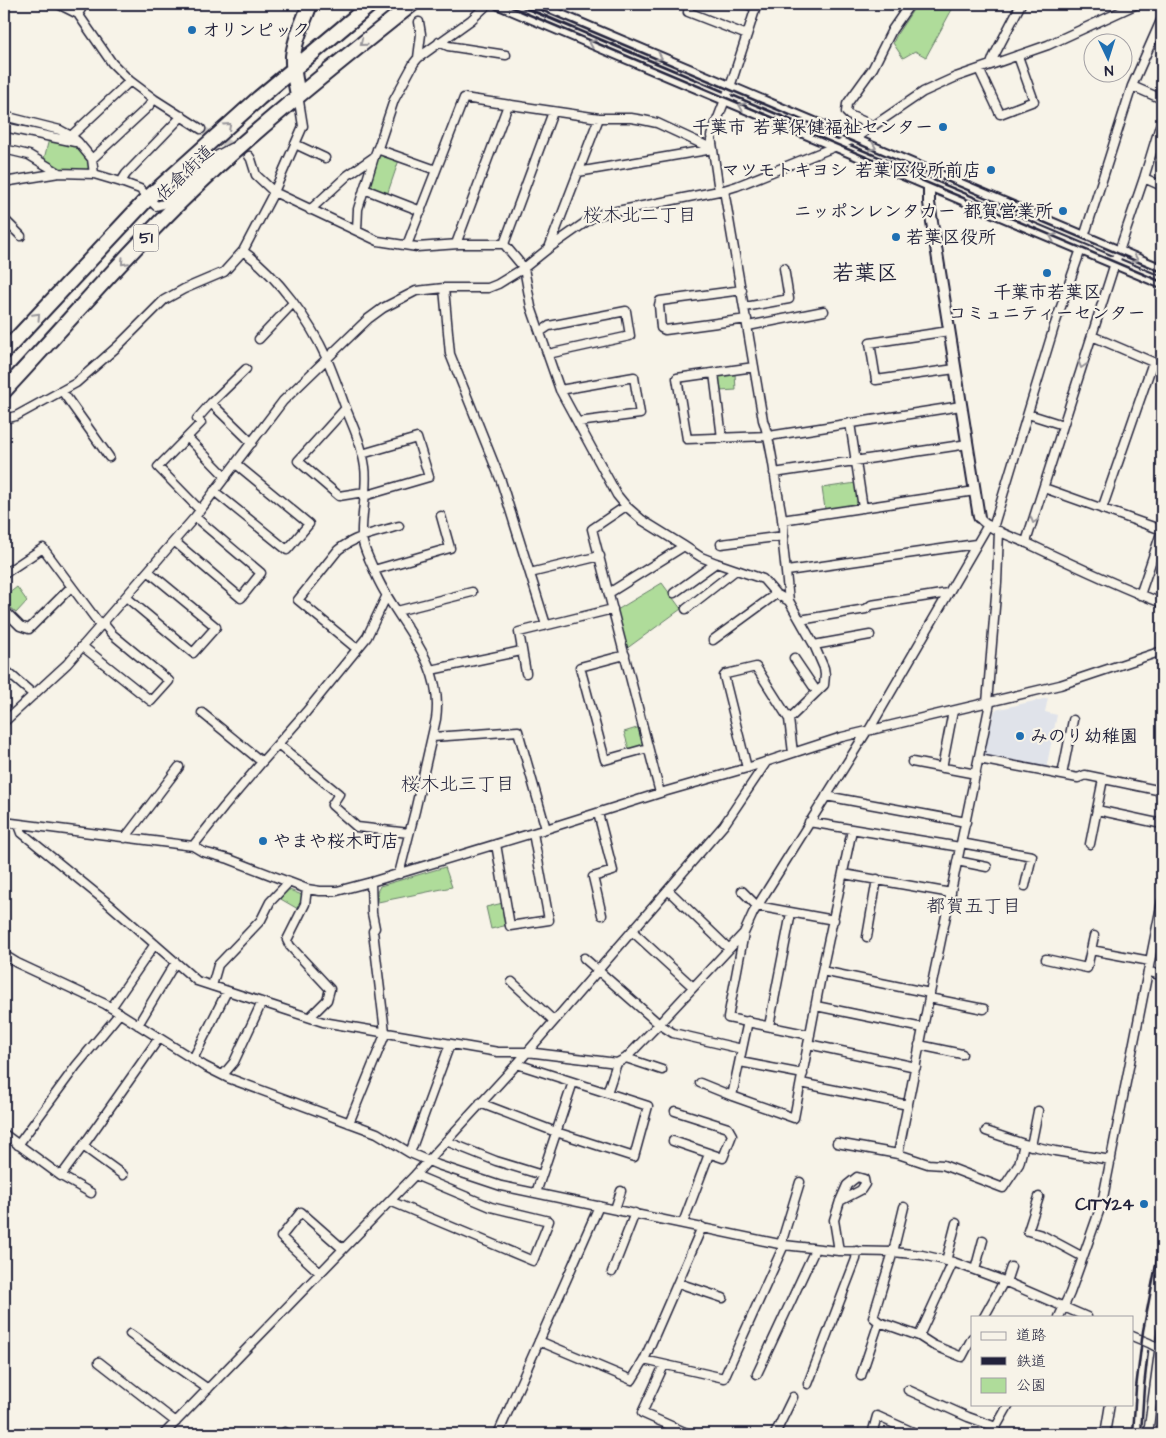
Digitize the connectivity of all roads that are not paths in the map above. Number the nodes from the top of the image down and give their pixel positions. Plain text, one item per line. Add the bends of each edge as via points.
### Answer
1 (58, 4) edge
2 (84, 4) edge
3 (310, 4) edge
4 (371, 4) edge
5 (412, 4) edge
6 (488, 4) edge
7 (500, 4) edge
8 (533, 4) edge
9 (690, 4) edge
10 (745, 4) edge
11 (910, 4) edge
12 (1029, 4) edge
13 (1137, 4) edge
14 (757, 6) edge
15 (1019, 6) edge
16 (78, 14) junction
17 (1162, 18) edge
18 (419, 22) dead end
19 (747, 35) junction
20 (439, 42) junction
21 (506, 54) dead end
22 (1018, 56) junction
23 (418, 58) junction
24 (991, 64) junction
25 (979, 69) junction
26 (293, 70) junction
27 (130, 81) junction
28 (1132, 86) junction
29 (730, 87) junction
30 (298, 95) junction
31 (154, 99) junction
32 (726, 99) junction
33 (1162, 99) edge
34 (508, 105) junction
35 (553, 112) junction
36 (4, 116) edge
37 (182, 116) junction
38 (599, 118) junction
39 (1162, 119) edge
40 (874, 126) junction
41 (4, 127) edge
42 (201, 129) tunnel mouth
43 (71, 136) junction
44 (250, 138) junction
45 (854, 139) junction
46 (78, 142) junction
47 (295, 144) junction
48 (836, 146) junction
49 (4, 149) edge
50 (378, 149) junction
51 (713, 149) junction
52 (249, 156) tunnel mouth
53 (374, 157) junction
54 (325, 158) dead end
55 (92, 159) junction
56 (436, 170) junction
57 (578, 172) junction
58 (59, 174) junction
59 (94, 174) junction
60 (1144, 178) junction
61 (4, 182) edge
62 (121, 182) junction
63 (929, 184) junction
64 (1162, 186) edge
65 (364, 189) junction
66 (722, 190) junction
67 (274, 192) junction
68 (148, 198) junction
69 (310, 210) junction
70 (421, 210) junction
71 (4, 219) edge
72 (357, 230) junction
73 (21, 236) dead end
74 (1084, 237) junction
75 (456, 244) junction
76 (504, 244) junction
77 (407, 245) junction
78 (549, 248) junction
79 (1081, 249) junction
80 (243, 250) junction
81 (1118, 252) junction
82 (1115, 263) junction
83 (524, 268) junction
84 (784, 268) dead end
85 (1162, 270) edge
86 (1162, 283) edge
87 (444, 288) junction
88 (742, 290) junction
89 (293, 302) junction
90 (745, 307) junction
91 (824, 311) dead end
92 (747, 323) junction
93 (949, 331) junction
94 (540, 332) junction
95 (1092, 336) junction
96 (259, 339) dead end
97 (4, 352) edge
98 (548, 354) junction
99 (328, 359) junction
100 (1152, 362) junction
101 (1162, 366) edge
102 (754, 367) junction
103 (955, 369) junction
104 (246, 370) dead end
105 (714, 373) junction
106 (560, 390) junction
107 (4, 391) edge
108 (62, 391) junction
109 (211, 403) junction
110 (961, 406) junction
111 (346, 408) junction
112 (1028, 414) junction
113 (4, 419) edge
114 (578, 422) junction
115 (850, 424) junction
116 (1063, 425) junction
117 (769, 436) junction
118 (188, 438) junction
119 (722, 438) junction
120 (252, 443) junction
121 (968, 444) junction
122 (362, 454) junction
123 (109, 457) dead end
124 (856, 461) junction
125 (236, 464) junction
126 (774, 473) junction
127 (226, 477) junction
128 (1044, 488) junction
129 (214, 491) junction
130 (975, 491) junction
131 (364, 494) junction
132 (626, 506) junction
133 (863, 508) junction
134 (1102, 509) junction
135 (200, 510) junction
136 (441, 516) dead end
137 (979, 517) joint
138 (195, 518) junction
139 (782, 520) junction
140 (399, 526) dead end
141 (994, 528) junction
142 (1162, 530) edge
143 (784, 536) junction
144 (362, 538) junction
145 (174, 542) junction
146 (1026, 542) junction
147 (721, 544) dead end
148 (976, 544) junction
149 (684, 546) junction
150 (600, 556) junction
151 (716, 563) junction
152 (374, 570) junction
153 (736, 570) junction
154 (148, 571) junction
155 (787, 572) junction
156 (530, 573) junction
157 (4, 574) edge
158 (71, 587) junction
159 (472, 592) dead end
160 (609, 593) junction
161 (674, 593) dead end
162 (948, 593) junction
163 (776, 594) junction
164 (1140, 595) junction
165 (126, 597) junction
166 (386, 597) junction
167 (789, 601) junction
168 (1162, 603) edge
169 (613, 609) junction
170 (686, 609) dead end
171 (4, 610) edge
172 (397, 611) junction
173 (800, 620) junction
174 (102, 625) junction
175 (546, 625) junction
176 (870, 635) dead end
177 (713, 640) dead end
178 (814, 645) junction
179 (82, 646) junction
180 (356, 649) junction
181 (521, 651) junction
182 (1162, 651) edge
183 (625, 655) junction
184 (794, 658) dead end
185 (4, 669) edge
186 (431, 670) junction
187 (526, 673) dead end
188 (817, 692) junction
189 (34, 695) junction
190 (989, 703) junction
191 (953, 711) junction
192 (202, 713) dead end
193 (788, 719) junction
194 (1073, 720) dead end
195 (4, 722) edge
196 (868, 731) junction
197 (433, 737) junction
198 (278, 744) junction
199 (648, 748) junction
200 (793, 752) junction
201 (978, 759) junction
202 (767, 761) junction
203 (262, 762) junction
204 (912, 762) dead end
205 (179, 767) dead end
206 (748, 768) junction
207 (942, 768) junction
208 (976, 774) junction
209 (1062, 775) junction
210 (1103, 779) junction
211 (1162, 791) edge
212 (660, 793) junction
213 (826, 796) junction
214 (1097, 810) junction
215 (598, 813) junction
216 (4, 822) edge
217 (809, 822) junction
218 (966, 822) junction
219 (1162, 824) edge
220 (19, 825) junction
221 (546, 830) junction
222 (852, 830) junction
223 (409, 833) junction
224 (534, 833) junction
225 (125, 838) junction
226 (496, 844) junction
227 (1090, 844) dead end
228 (961, 845) junction
229 (193, 846) junction
230 (957, 861) junction
231 (987, 866) dead end
232 (399, 874) junction
233 (844, 874) junction
234 (877, 880) junction
235 (289, 882) junction
236 (371, 882) junction
237 (1029, 883) dead end
238 (308, 889) junction
239 (668, 890) junction
240 (742, 892) dead end
241 (951, 892) junction
242 (1162, 902) edge
243 (757, 906) junction
244 (791, 913) junction
245 (602, 914) dead end
246 (834, 920) junction
247 (632, 931) junction
248 (744, 933) junction
249 (1094, 936) dead end
250 (867, 937) dead end
251 (155, 944) junction
252 (729, 948) junction
253 (1091, 950) junction
254 (4, 955) edge
255 (584, 958) dead end
256 (1046, 959) dead end
257 (1150, 961) junction
258 (175, 963) junction
259 (597, 970) junction
260 (822, 971) junction
261 (1148, 971) junction
262 (1162, 976) edge
263 (512, 982) dead end
264 (212, 986) junction
265 (693, 987) junction
266 (227, 991) junction
267 (929, 995) junction
268 (262, 1002) junction
269 (816, 1006) junction
270 (111, 1008) junction
271 (984, 1009) dead end
272 (120, 1013) junction
273 (310, 1017) junction
274 (554, 1021) junction
275 (748, 1021) junction
276 (659, 1024) junction
277 (138, 1025) junction
278 (769, 1026) junction
279 (923, 1028) junction
280 (386, 1032) junction
281 (810, 1035) junction
282 (159, 1038) junction
283 (450, 1044) junction
284 (808, 1044) junction
285 (919, 1045) junction
286 (742, 1049) junction
287 (527, 1052) junction
288 (962, 1054) dead end
289 (626, 1058) junction
290 (194, 1059) junction
291 (740, 1062) junction
292 (617, 1063) junction
293 (517, 1064) junction
294 (916, 1067) junction
295 (662, 1070) dead end
296 (803, 1074) junction
297 (223, 1076) junction
298 (573, 1082) junction
299 (700, 1083) dead end
300 (801, 1083) junction
301 (607, 1093) junction
302 (732, 1096) junction
303 (480, 1103) junction
304 (908, 1105) junction
305 (675, 1110) dead end
306 (1038, 1111) dead end
307 (349, 1123) junction
308 (986, 1131) dead end
309 (556, 1132) junction
310 (4, 1134) edge
311 (673, 1141) dead end
312 (446, 1142) junction
313 (837, 1143) dead end
314 (18, 1145) junction
315 (1027, 1145) junction
316 (83, 1146) junction
317 (410, 1153) junction
318 (709, 1154) junction
319 (898, 1154) junction
320 (1111, 1160) junction
321 (428, 1161) junction
322 (415, 1175) junction
323 (542, 1175) junction
324 (61, 1176) junction
325 (122, 1176) dead end
326 (800, 1182) dead end
327 (621, 1191) dead end
328 (91, 1193) dead end
329 (536, 1194) junction
330 (390, 1201) junction
331 (840, 1201) dead end
332 (1028, 1202) dead end
333 (599, 1206) junction
334 (904, 1207) dead end
335 (615, 1209) junction
336 (636, 1213) junction
337 (683, 1223) junction
338 (956, 1223) dead end
339 (702, 1227) junction
340 (983, 1240) dead end
341 (782, 1244) junction
342 (344, 1249) junction
343 (814, 1249) junction
344 (838, 1251) junction
345 (857, 1251) junction
346 (893, 1252) junction
347 (1083, 1257) junction
348 (950, 1262) junction
349 (1011, 1267) dead end
350 (975, 1270) junction
351 (612, 1272) dead end
352 (320, 1273) junction
353 (1005, 1281) junction
354 (678, 1283) junction
355 (723, 1298) dead end
356 (1065, 1307) junction
357 (985, 1316) edge
358 (1060, 1316) edge
359 (1085, 1316) edge
360 (879, 1322) junction
361 (1162, 1330) edge
362 (130, 1334) dead end
363 (919, 1336) junction
364 (1134, 1337) edge
365 (971, 1340) edge
366 (539, 1341) junction
367 (1161, 1349) edge
368 (644, 1360) junction
369 (99, 1362) dead end
370 (664, 1365) junction
371 (757, 1374) dead end
372 (861, 1376) dead end
373 (808, 1384) dead end
374 (208, 1389) junction
375 (908, 1390) dead end
376 (793, 1397) dead end
377 (1008, 1406) edge
378 (1110, 1406) edge
379 (176, 1422) junction
380 (996, 1426) junction
381 (164, 1434) edge
382 (498, 1434) edge
383 (689, 1434) edge
384 (775, 1434) edge
385 (872, 1434) edge
386 (914, 1434) edge
387 (992, 1434) edge
388 (1105, 1434) edge
389 (1148, 1434) edge

1 - 16 street
2 - 16 street
3 - 26 highway via 297,39
4 - 26 highway, 51
5 -> 30 highway, 51
6 - 20 street
32 -> 7 street
8 -> 29 street
9 - 19 street via 688,12
10 - 14 street
11 - 40 street via 892,30 873,68 847,104 849,115
12 - 15 street
13 - 22 street
14 - 19 street
15 - 24 street
16 - 27 street via 112,63
17 - 28 street
18 - 23 street
19 - 29 street
20 - 21 street
20 - 23 street
22 - 24 street
22 - 25 street via 1034,101 1000,114
23 - 50 street via 394,100
24 - 25 street
25 - 40 street via 922,92
26 - 30 highway
68 -> 26 highway, 佐倉街道 / 51
27 - 31 street
27 - 43 street
28 - 33 street
28 - 74 street
29 - 32 street
29 - 45 street
30 - 44 highway, 佐倉街道 / 51
30 - 47 street via 303,126
31 - 37 street
31 - 55 street
48 -> 32 street
32 - 51 street via 711,136
34 - 35 street
34 - 56 street via 464,98
34 - 75 street
35 - 38 street
35 - 76 street
36 - 43 street via 60,130
37 - 42 street
37 - 62 street
38 - 51 street via 631,118 657,123
38 - 57 street
39 - 60 street
40 - 45 street
41 - 46 street
43 - 46 street
44 - 68 street via 218,155 167,203 156,206
44 -> 107 highway, 佐倉街道 / 51 via 172,211
45 - 48 street
45 -> 74 street
46 - 55 street
47 - 54 street
47 - 67 street
48 - 63 street
48 - 66 street
49 - 58 street via 30,155
50 - 53 street
50 - 56 street
51 - 57 street
51 - 66 street
52 - 67 street via 256,175
53 - 65 street
53 - 69 street via 348,175
55 - 59 street
56 - 70 street
57 - 78 street
58 - 59 street
58 - 61 street
59 - 62 street
60 - 64 street
60 - 81 street
62 - 68 street via 140,189
79 -> 63 street
63 - 93 street
65 - 70 street
65 - 72 street via 358,209
66 - 78 street via 593,217
66 - 88 street
67 - 69 street
67 - 80 street
97 -> 68 highway, 佐倉街道 / 51
69 - 72 street
70 - 77 street
71 - 73 street
72 - 77 street via 378,241
74 - 81 street
75 - 76 street
75 - 77 street
76 - 83 street
78 - 83 street
79 - 82 street
79 - 112 street
80 - 89 street via 266,269
80 - 108 street via 224,272 164,300 111,353
81 - 82 street
81 -> 85 street
82 - 86 street
82 - 95 street
83 - 87 street via 488,288
83 - 94 street via 531,307
84 - 90 street via 789,299
87 - 99 street via 416,291 383,308
87 - 156 street via 450,354 500,480
88 - 90 street
88 - 92 street via 660,301 661,328
89 - 96 street
89 - 99 street
90 - 92 street
91 - 92 street
92 - 102 street
93 - 103 street
93 - 103 street via 870,343 876,380
94 - 98 street
94 - 98 street via 549,326 626,311 630,336
95 - 100 street
95 -> 116 street
98 - 106 street
99 - 111 street
99 - 120 street via 283,401
100 - 101 street
100 - 134 street
102 - 105 street
102 - 117 street
103 - 110 street
104 - 109 street
105 - 119 street
105 - 119 street via 677,378 687,439
106 - 114 street
106 - 114 street via 634,377 640,414
108 - 113 street via 16,416
108 - 123 street
109 - 118 street via 197,419 201,422
109 - 120 street
110 - 115 street
110 - 121 street
111 - 122 street
111 - 131 street via 298,461 339,496
112 - 116 street
112 - 141 street
114 - 132 street
115 - 117 street
115 - 124 street
116 - 128 street
117 - 119 street
117 - 126 street
118 - 127 street
118 - 135 street via 158,467
120 - 125 street
121 - 124 street
121 - 130 street
122 - 131 street
122 - 131 street via 418,438 430,477
124 - 126 street
124 - 133 street
125 - 127 street
125 - 129 street via 309,524 287,550
126 - 139 street
127 - 129 street
128 - 134 street
128 -> 146 street
129 - 135 street
130 - 133 street
130 - 137 street
131 - 144 street
132 - 149 street
132 - 150 street via 592,529
133 - 139 street
134 - 142 street
135 - 138 street
136 - 152 street via 450,548
137 - 141 street
138 - 145 street
138 - 145 street via 261,573 241,598
139 - 143 street
140 - 144 street
141 - 146 street
141 - 148 street
141 - 190 street via 996,592
142 - 164 street
143 - 147 street
143 - 155 street
144 - 152 street
144 - 180 street via 338,550 298,600
145 - 154 street
146 - 164 street
148 - 155 street
148 - 162 street
149 - 151 street
149 - 160 street
150 - 156 street
150 - 160 street
151 - 153 street
151 - 161 street
152 - 166 street
153 - 163 street via 763,579
153 - 170 street
154 - 165 street
154 - 165 street via 216,627 193,653
155 - 167 street
156 - 175 street
157 - 158 street via 43,548
158 - 171 street via 29,629 20,626
158 - 174 street
159 - 172 street
160 - 169 street
162 - 173 street
162 - 196 street
163 - 167 street
163 - 177 street
164 - 168 street
165 - 174 street
166 - 172 street
166 - 180 street via 367,637
167 - 173 street
169 - 175 street
169 - 183 street
172 - 186 street
173 - 178 street
174 - 179 street
174 - 179 street via 169,681 151,701
175 - 181 street via 519,632
176 - 178 street
178 - 188 street via 825,675 824,685
179 - 189 street
180 - 198 street
181 - 186 street
181 - 187 street
182 - 190 street via 1060,686
183 - 199 street
183 - 199 street via 580,667 605,760
184 - 188 street
185 - 189 street
186 - 197 street via 437,712
188 - 193 street
189 - 195 street
190 - 191 street
190 - 201 street
191 - 196 street
191 - 207 street
192 - 203 street
193 - 200 street
193 - 206 street via 756,667 724,676
194 - 209 street
196 - 200 street
196 - 213 street
197 - 221 street via 518,731
197 - 223 street
198 - 203 street
198 - 223 street via 339,794 332,804 357,827
199 - 212 street
200 - 202 street
201 - 208 street
201 - 209 street
202 - 206 street
202 - 239 street via 724,825
203 - 229 street
204 - 207 street
205 - 225 street
206 - 212 street
207 - 208 street
208 - 218 street
209 - 210 street
210 - 211 street
210 - 214 street
212 - 215 street
213 - 217 street
213 - 218 street
214 - 219 street
214 - 227 street
215 - 221 street
215 - 245 street via 612,872 593,877
216 - 220 street
217 - 222 street
217 - 243 street
218 - 228 street
220 - 225 street
220 - 251 street via 22,833
221 - 224 street
222 - 228 street
222 - 233 street
223 - 232 street
224 - 226 street
224 - 226 street via 549,920 510,926
225 - 229 street
226 - 232 street
228 - 230 street
228 - 237 street via 1032,856
229 - 235 street
230 - 231 street
230 - 241 street
232 - 236 street
233 - 234 street
233 - 246 street
234 - 241 street
234 - 250 street
235 - 238 street
235 - 264 street via 270,902 261,920 218,965
236 - 238 street via 337,891
236 - 280 street via 373,931
238 - 273 street via 305,904 287,940 330,989 323,1006
239 - 247 street
239 - 252 street
240 - 243 street
241 - 267 street
242 - 257 street
243 - 244 street
243 - 248 street
244 - 246 street
244 - 278 street
246 - 260 street
247 - 259 street
247 - 265 street
248 - 252 street
248 - 275 street via 728,1018
249 - 253 street
251 - 258 street
251 - 270 street
252 - 265 street
253 - 256 street via 1088,968
253 - 257 street
254 - 270 street
255 - 259 street
257 - 261 street
258 - 264 street via 197,981
258 - 277 street
259 - 274 street
259 - 276 street
260 - 267 street
260 - 269 street
261 - 262 street
261 - 320 street
263 - 274 street
264 - 266 street
265 - 276 street
266 - 268 street
266 - 290 street
267 - 271 street
267 - 279 street
268 - 273 street
268 - 297 street via 234,1062
269 - 279 street
269 - 281 street
270 - 272 street
272 - 277 street
272 - 314 street
273 - 280 street
274 - 287 street
275 - 278 street
275 - 286 street
276 - 286 street via 673,1033
276 - 289 street
277 - 282 street
278 - 281 street
279 - 285 street
280 - 283 street
280 - 307 street
281 - 284 street
282 - 290 street
282 - 316 street
283 - 287 street via 498,1052
283 - 317 street
284 - 294 street
284 - 296 street
285 - 288 street
285 - 294 street
286 - 291 street
287 - 292 street
287 - 293 street
289 - 292 street
289 - 295 street
290 - 297 street
291 - 296 street
291 - 302 street
292 - 301 street
293 - 298 street
293 - 303 street
294 - 304 street
296 - 300 street
297 - 307 street
298 - 301 street
298 - 309 street
299 - 302 street
300 - 302 street via 794,1118
300 - 304 street
301 - 309 street via 648,1106 634,1157
303 - 309 street
303 - 312 street
304 - 319 street
305 - 318 street via 728,1128 732,1135 723,1158
306 - 315 street
307 - 317 street via 378,1133
308 - 315 street
309 - 323 street
310 - 314 street
311 - 318 street
312 - 321 street
312 - 323 street
313 - 319 street
314 - 324 street
315 - 319 street via 1003,1188 943,1165 928,1164
315 - 320 street
316 - 324 street
316 - 325 street
317 - 321 street
318 - 337 street
320 - 347 street via 1102,1203
321 - 322 street
321 - 329 street via 501,1186
322 - 330 street
322 - 330 street via 491,1207 550,1221 533,1262
323 - 329 street
324 - 328 street
326 - 341 street
327 - 335 street
329 - 333 street
330 - 342 street
331 - 344 street via 834,1220
332 - 347 street via 1038,1201 1028,1230
333 - 335 street
333 - 366 street
334 - 346 street
335 - 336 street
336 - 337 street
336 - 351 street
337 - 339 street
338 - 348 street
339 - 341 street
339 - 354 street
340 - 350 street
341 - 343 street
341 - 370 street via 724,1378
342 - 352 street
342 - 352 street via 301,1212 281,1237
343 - 344 street
343 - 371 street
344 - 345 street
345 - 346 street
345 - 373 street
346 - 348 street
346 - 360 street via 873,1317
347 - 356 street
348 - 350 street
348 - 363 street
349 - 353 street
350 - 353 street
352 - 374 street
353 - 356 street
353 - 357 street
354 - 355 street
354 - 368 street
356 - 358 street
356 - 359 street
360 - 363 street
360 - 372 street
361 - 367 street
362 - 374 street
363 - 365 street via 962,1357
364 - 367 street
366 - 368 street via 632,1380
366 - 382 street
367 - 389 street
368 - 370 street
369 - 379 street
370 - 383 street via 642,1414
374 - 379 street
375 - 380 street
376 - 384 street
377 - 380 street
378 - 388 street
379 - 381 street
380 - 387 street
385 - 386 street via 877,1416

